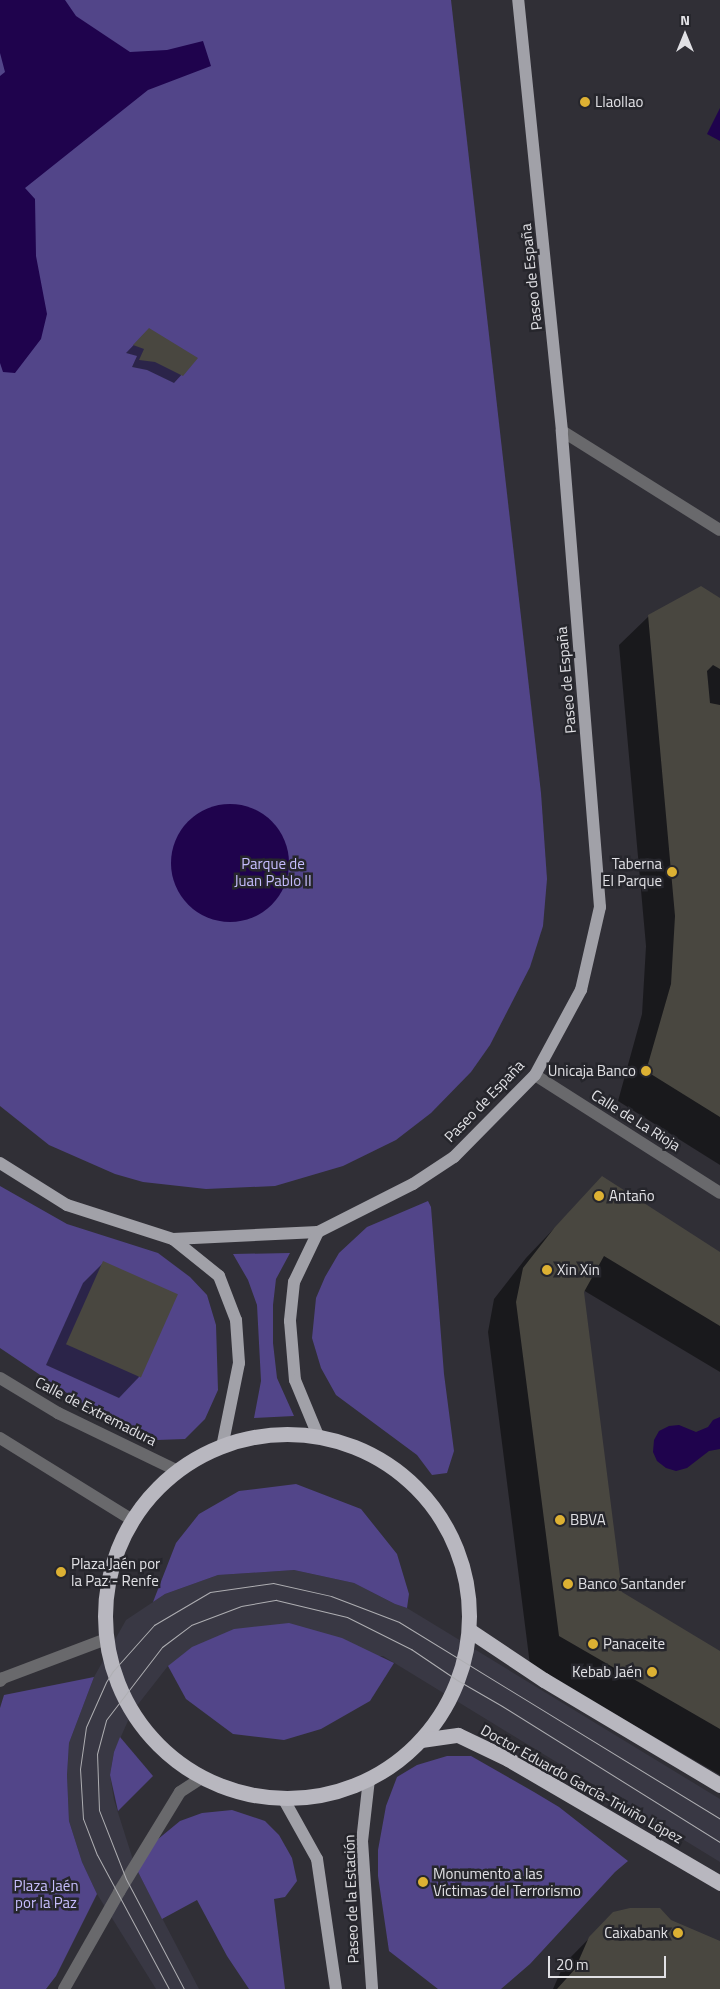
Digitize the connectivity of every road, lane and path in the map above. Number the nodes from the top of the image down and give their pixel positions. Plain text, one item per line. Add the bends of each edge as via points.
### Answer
1 (518, 0) edge
2 (562, 431) junction
3 (720, 530) edge
4 (535, 1075) junction
5 (0, 1163) edge
6 (720, 1193) edge
7 (318, 1232) junction
8 (173, 1239) junction
9 (0, 1378) edge
10 (0, 1438) edge
11 (319, 1438) junction
12 (222, 1447) junction
13 (178, 1471) junction
14 (132, 1520) junction
15 (469, 1630) junction
16 (106, 1639) junction
17 (0, 1681) edge
18 (421, 1740) junction
19 (203, 1777) junction
20 (369, 1779) junction
21 (720, 1785) edge
22 (283, 1798) junction
23 (720, 1883) edge
24 (64, 1989) edge
25 (336, 1989) edge
26 (372, 1989) edge

1 - 2 main road, Paseo de España
2 - 3 street
2 - 4 main road, Paseo de España via 600,907 582,990
4 - 6 street, Calle de La Rioja
4 - 7 main road, Paseo de España via 454,1157 414,1184
5 - 8 main road, Paseo de España via 66,1205
7 - 8 main road, Paseo de España
7 - 11 main road via 294,1282 290,1320 295,1380
8 - 12 main road, Paseo de España via 219,1276 236,1320 239,1363
9 - 13 street, Calle de Extremadura via 58,1413
10 - 14 street
11 - 12 highway via 269,1436
11 - 15 highway via 373,1456 397,1472 437,1514 451,1539 464,1574
12 - 13 highway
13 - 14 highway via 152,1494
14 - 16 highway via 118,1548 109,1577 104,1608
15 - 18 highway via 463,1661 450,1697
15 - 21 highway via 544,1680
16 - 17 street
16 - 19 highway via 118,1684 132,1712 151,1738 175,1760
18 - 20 highway via 388,1768
18 - 23 highway, Doctor Eduardo García-Triviño López via 458,1735 508,1759
19 - 22 highway via 241,1792
19 - 24 street via 180,1792 118,1892
20 - 22 highway via 327,1793
20 - 26 main road, Paseo de la Estación via 362,1841
22 - 25 main road, Paseo de la Estación via 317,1858

